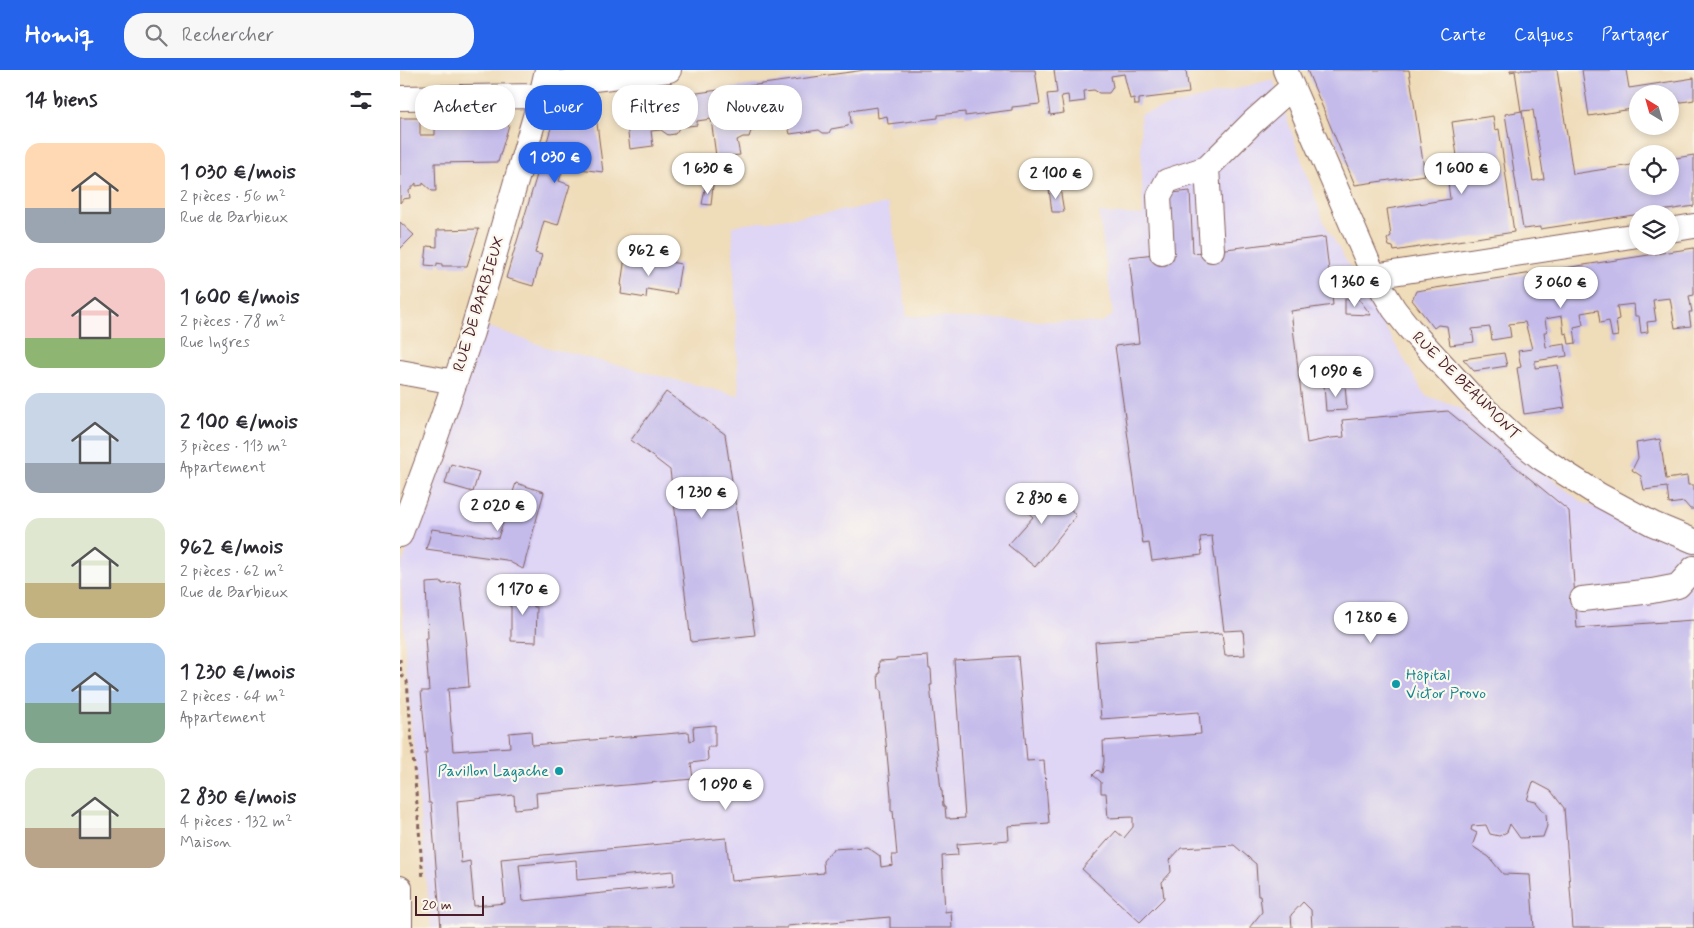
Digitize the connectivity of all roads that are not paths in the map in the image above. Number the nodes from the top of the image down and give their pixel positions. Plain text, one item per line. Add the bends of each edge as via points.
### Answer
1 (669, 70) edge
2 (1289, 78) edge
3 (544, 84) edge
4 (400, 98) edge
5 (1207, 168) junction
6 (1694, 226) edge
7 (1679, 228) edge
8 (1629, 236) edge
9 (1212, 250) dead end
10 (1162, 253) dead end
11 (1374, 276) junction
12 (400, 372) edge
13 (455, 382) junction
14 (400, 535) edge
15 (1694, 541) edge
16 (1694, 568) edge
17 (1582, 599) dead end
18 (400, 888) edge
19 (400, 928) edge

1 - 3 street
2 - 5 street via 1253,122
2 - 11 street, RUE DE BEAUMONT
3 - 4 street
3 - 13 street, RUE DE BARBIEUX
5 - 9 street
5 - 10 street via 1167,181 1159,196
6 - 7 street
8 - 11 street
11 - 15 street, RUE DE BEAUMONT via 1394,309 1415,334 1474,399 1517,439 1599,495 1653,524
12 - 13 street
13 - 14 street, RUE DE BARBIEUX
16 - 17 street via 1678,586
18 - 19 street

